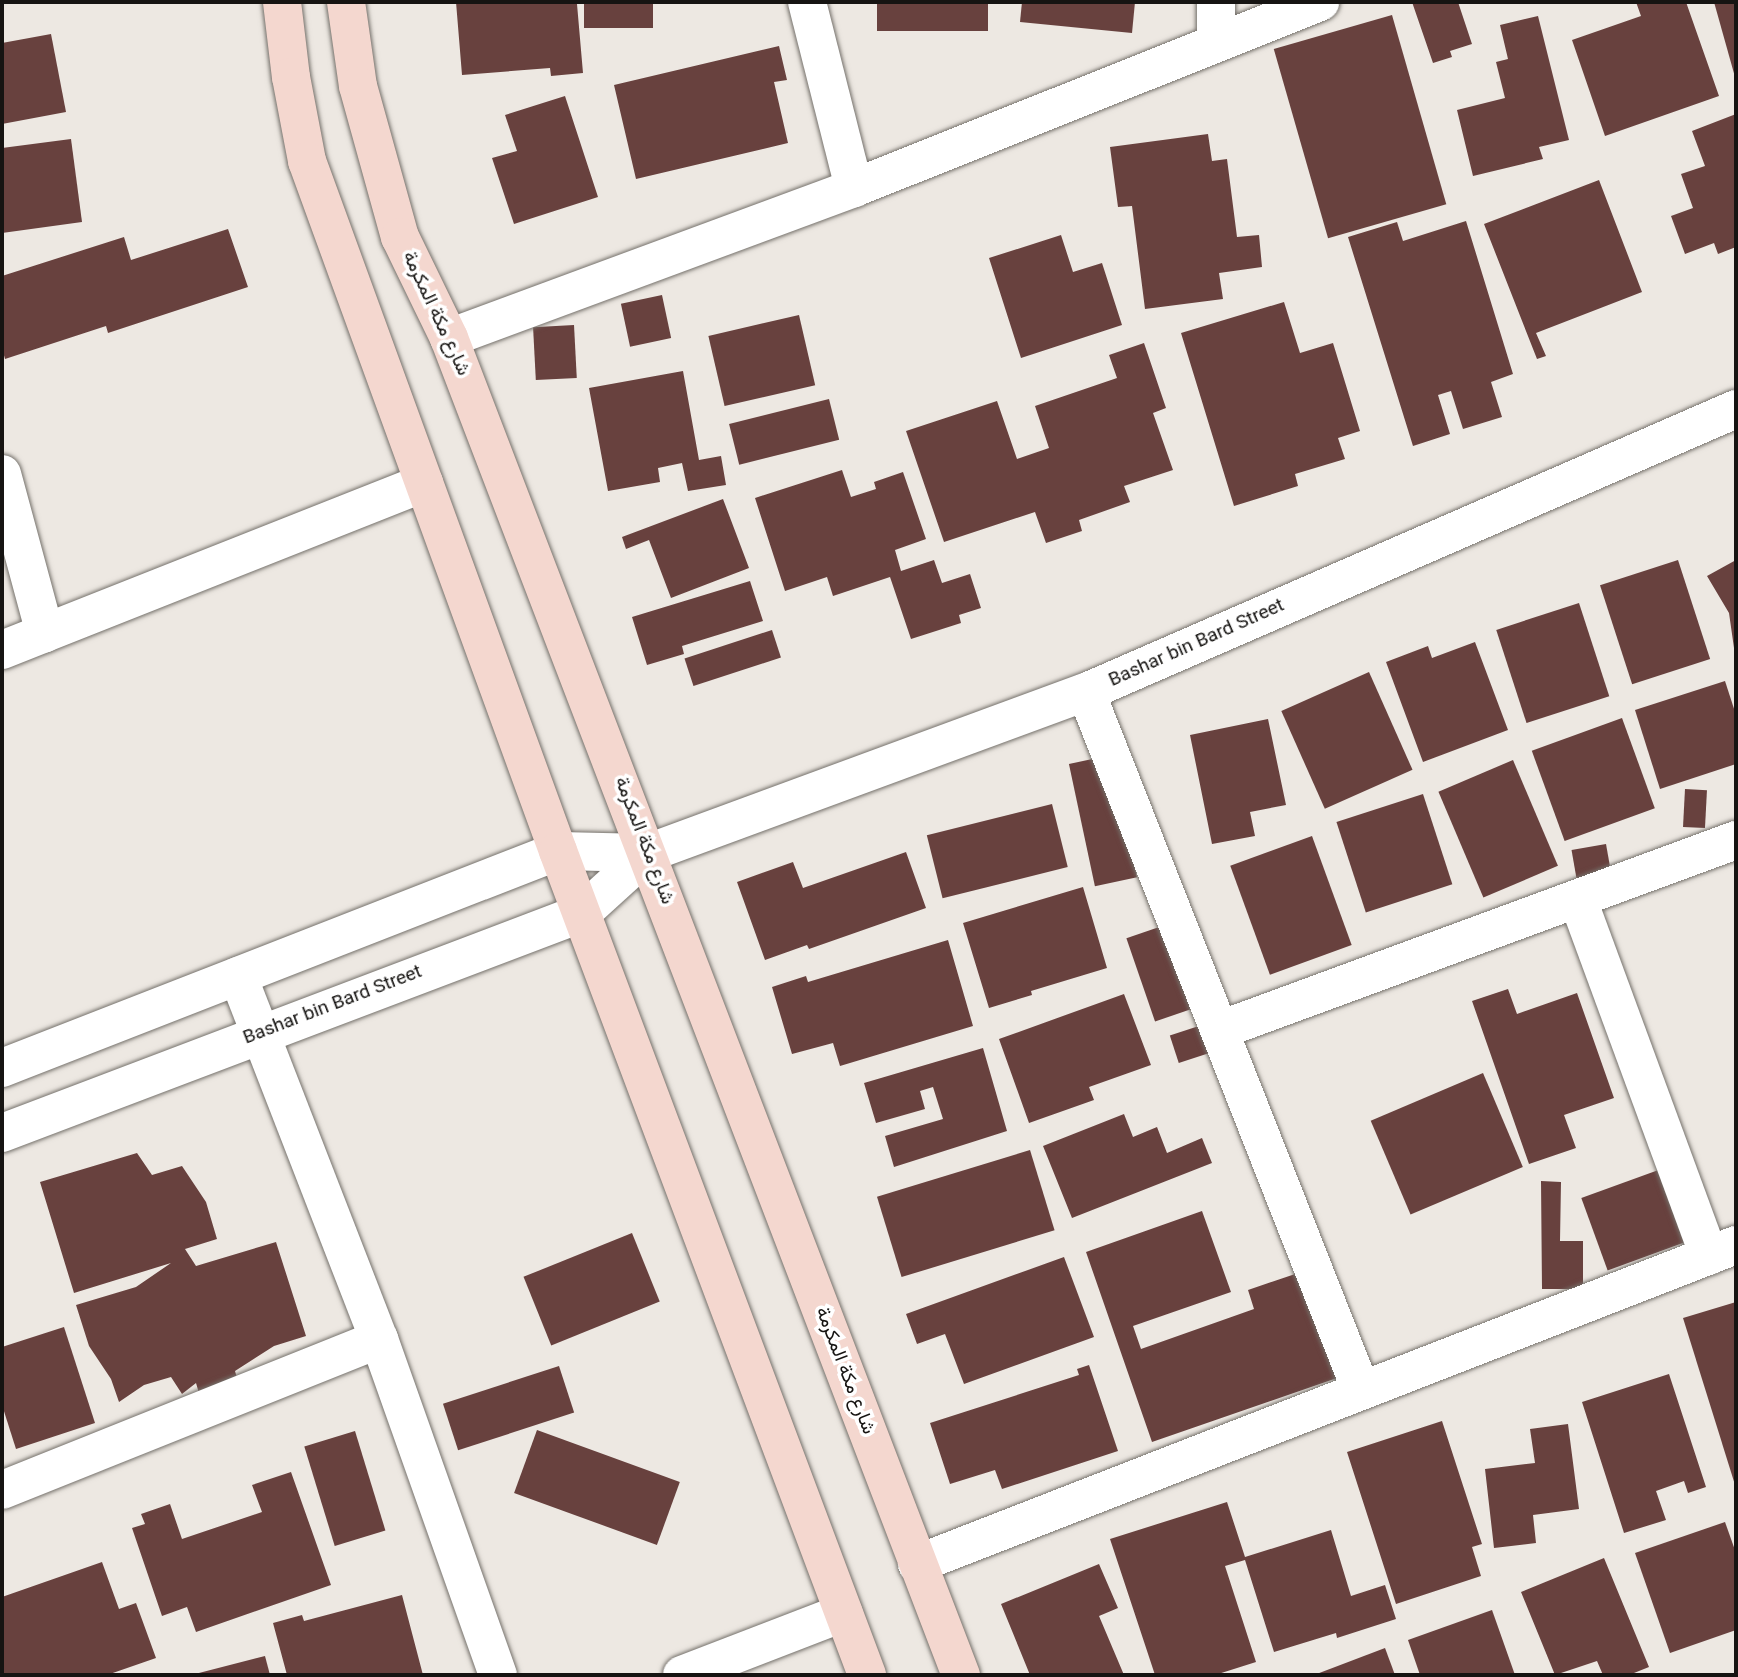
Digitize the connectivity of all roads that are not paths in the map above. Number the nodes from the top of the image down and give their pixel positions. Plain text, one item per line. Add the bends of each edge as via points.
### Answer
1 (282, 2) edge
2 (346, 2) edge
3 (807, 2) edge
4 (1216, 2) edge
5 (1321, 2) edge
6 (1216, 42) junction
7 (854, 188) junction
8 (449, 338) junction
9 (1736, 409) edge
10 (2, 474) edge
11 (424, 483) junction
12 (46, 633) junction
13 (2, 650) edge
14 (1086, 692) junction
15 (1736, 839) edge
16 (558, 851) junction
17 (648, 853) junction
18 (1578, 900) junction
19 (582, 913) junction
20 (238, 976) junction
21 (1220, 1030) junction
22 (260, 1033) junction
23 (2, 1068) edge
24 (2, 1133) edge
25 (1722, 1251) edge
26 (379, 1339) junction
27 (1361, 1390) junction
28 (2, 1490) edge
29 (917, 1564) junction
30 (843, 1613) junction
31 (498, 1675) edge
32 (682, 1675) edge
33 (867, 1675) edge
34 (961, 1675) edge

1 - 11 main road via 307,162
2 - 8 main road, شارع مكة المكرمة via 358,86 400,237
3 - 7 street
4 - 6 street
5 - 6 street
6 - 7 street
7 - 8 street
8 - 17 main road, شارع مكة المكرمة
9 - 14 street, Bashar bin Bard Street
10 - 12 street
11 - 12 street
11 - 16 main road
12 - 13 street
14 - 17 street, Bashar bin Bard Street
14 - 21 street
15 - 18 street
16 - 17 street, Bashar bin Bard Street
16 - 19 main road
16 - 20 street, Bashar bin Bard Street
17 - 19 street, Bashar bin Bard Street
17 - 29 main road, شارع مكة المكرمة
18 - 21 street
18 - 25 street
19 - 22 street, Bashar bin Bard Street
19 - 30 main road
20 - 22 street
20 - 23 street, Bashar bin Bard Street
21 - 27 street
22 - 24 street, Bashar bin Bard Street
22 - 26 street
25 - 27 street
26 - 28 street
26 - 31 street
27 - 29 street
29 - 34 main road, شارع مكة المكرمة
30 - 32 street
30 - 33 main road

